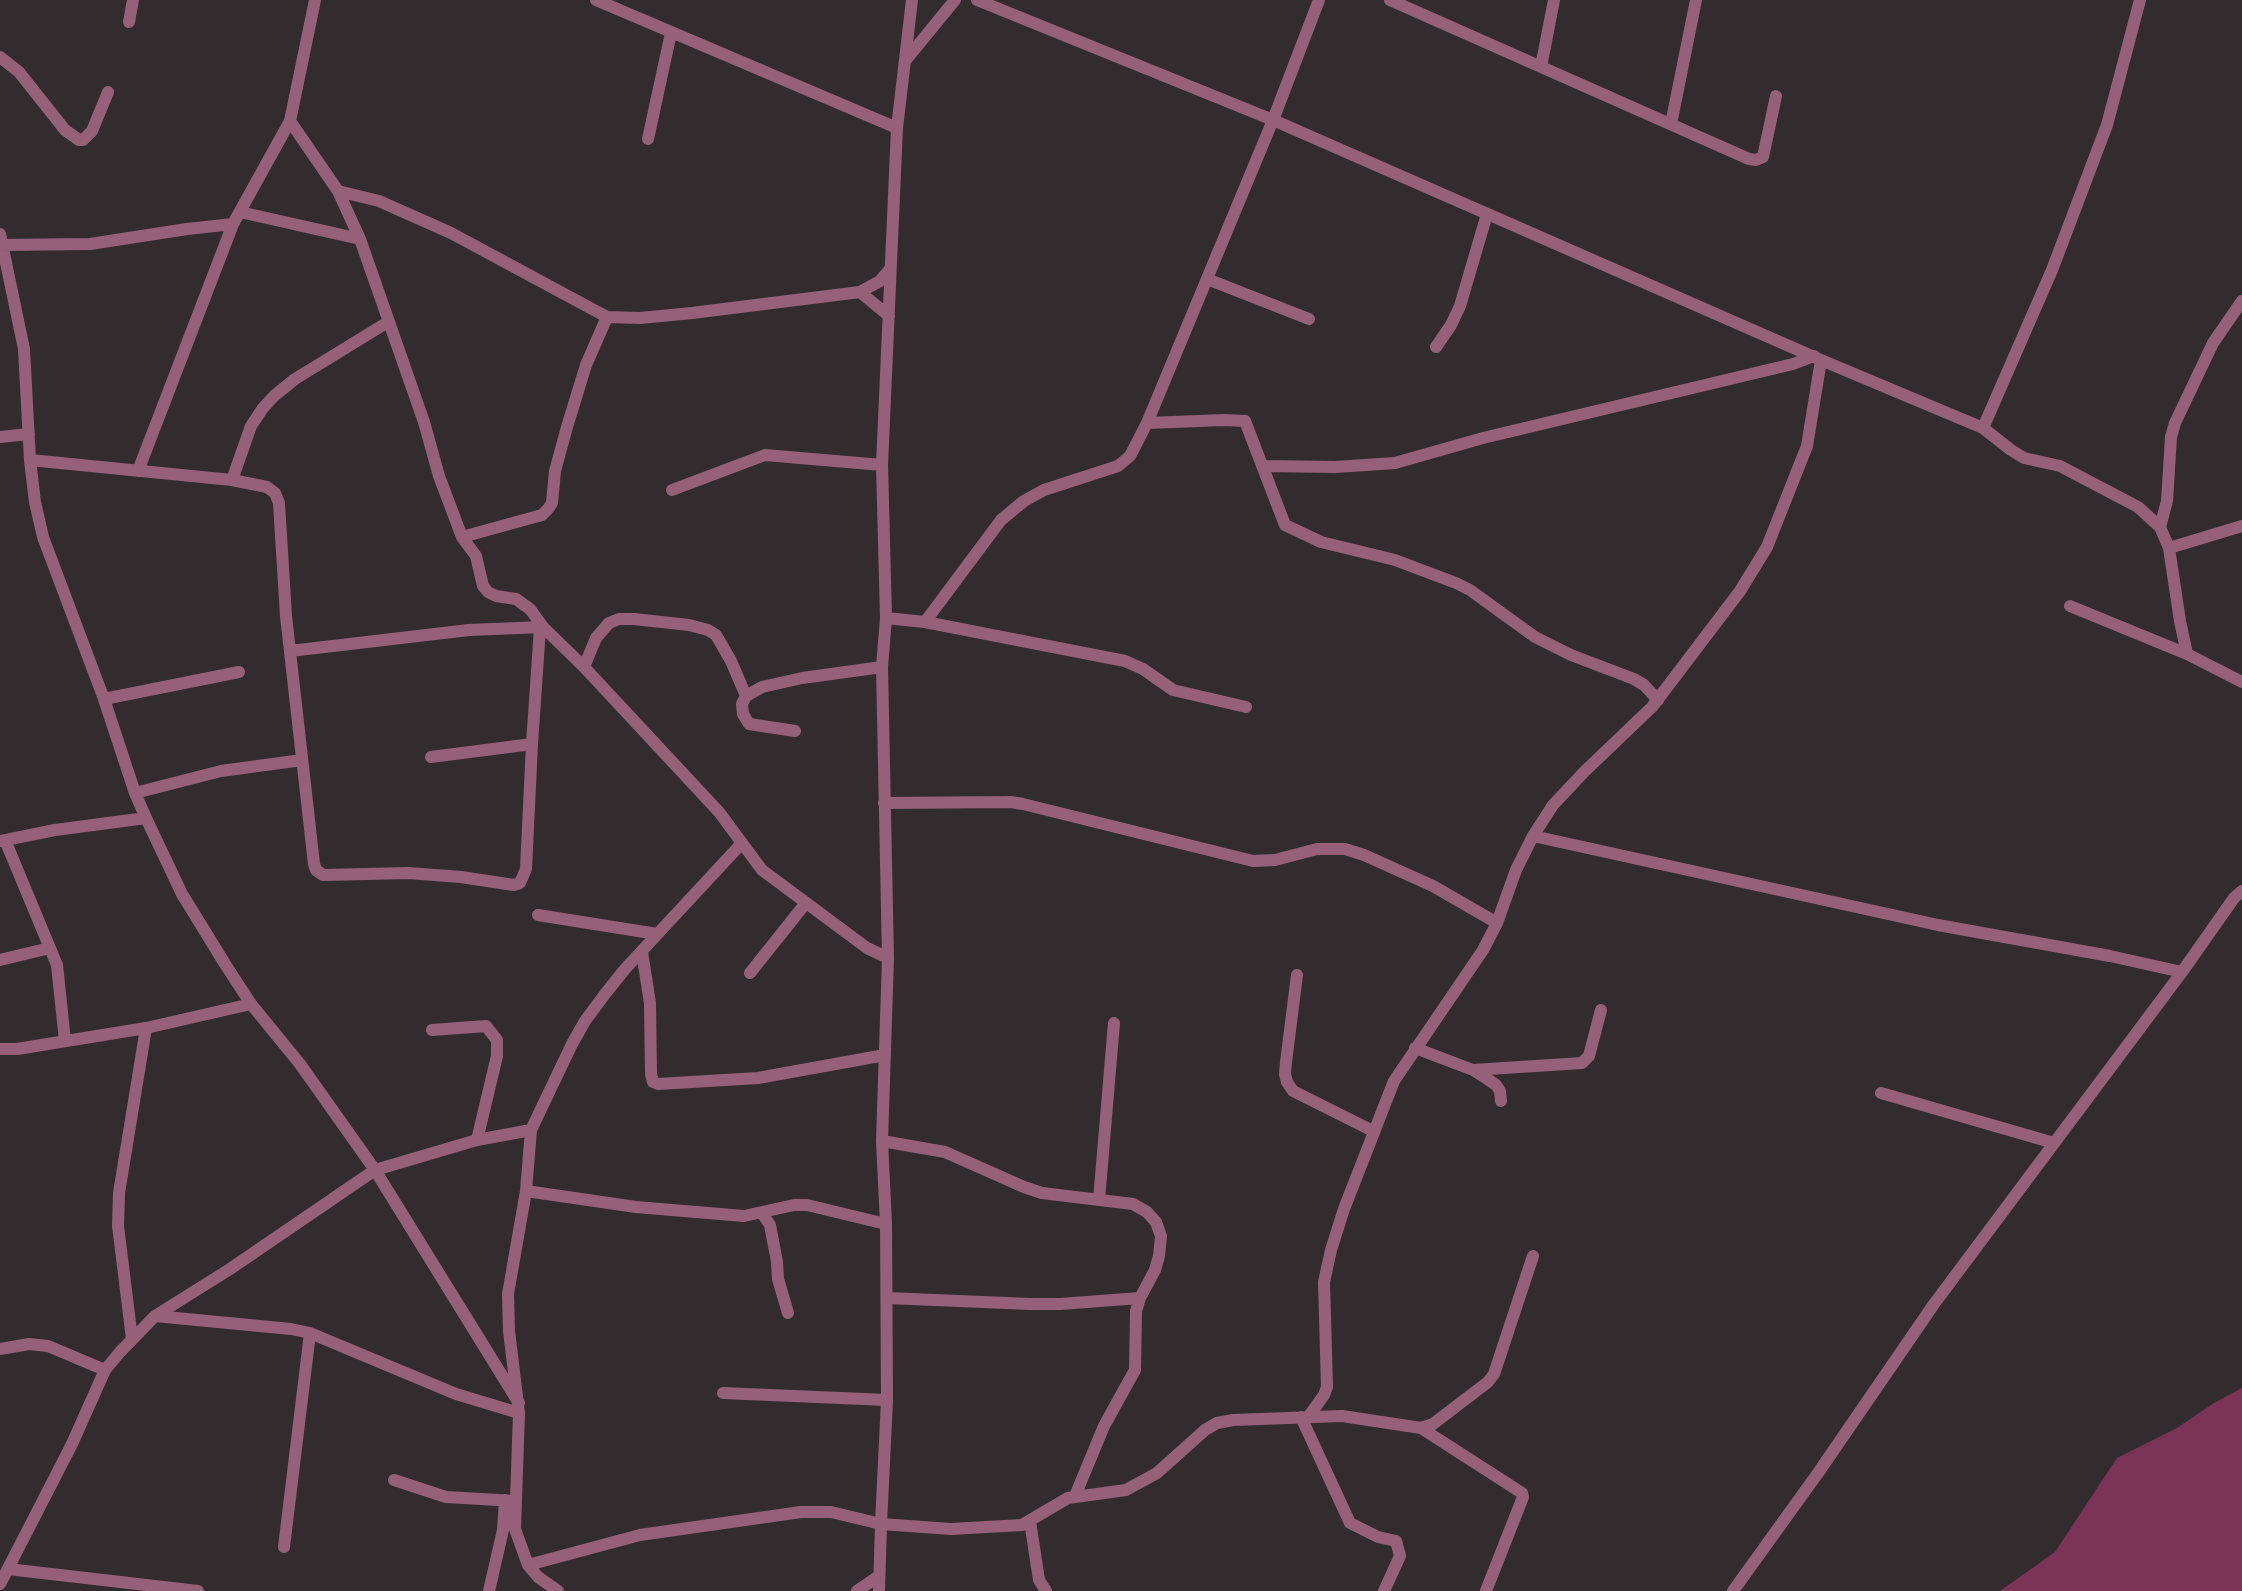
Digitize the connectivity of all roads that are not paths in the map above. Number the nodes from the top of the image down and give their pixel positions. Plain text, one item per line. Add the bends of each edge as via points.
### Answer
1 (133, 0) edge
2 (315, 0) edge
3 (596, 0) edge
4 (912, 0) edge
5 (955, 0) edge
6 (978, 0) edge
7 (1319, 0) edge
8 (1390, 0) edge
9 (1554, 0) edge
10 (1696, 0) edge
11 (2140, 0) edge
12 (129, 22) dead end
13 (671, 33) junction
14 (0, 57) edge
15 (905, 61) junction
16 (1541, 67) junction
17 (108, 92) dead end
18 (1776, 96) dead end
19 (1273, 120) junction
20 (290, 121) junction
21 (1671, 124) junction
22 (897, 128) junction
23 (648, 139) dead end
24 (338, 191) junction
25 (240, 212) junction
26 (1487, 214) junction
27 (233, 224) junction
28 (360, 239) junction
29 (1, 241) edge
30 (889, 270) junction
31 (1207, 279) junction
32 (860, 292) junction
33 (2241, 305) edge
34 (889, 316) junction
35 (606, 317) junction
36 (1309, 319) dead end
37 (388, 322) junction
38 (1436, 347) dead end
39 (1817, 358) junction
40 (1147, 423) junction
41 (1983, 428) junction
42 (28, 434) junction
43 (0, 436) edge
44 (30, 460) junction
45 (882, 465) junction
46 (1262, 466) junction
47 (138, 471) junction
48 (232, 480) junction
49 (672, 490) dead end
50 (2242, 526) edge
51 (2160, 527) junction
52 (462, 537) junction
53 (2169, 548) junction
54 (2070, 606) dead end
55 (886, 618) junction
56 (925, 622) junction
57 (542, 627) junction
58 (290, 651) junction
59 (2187, 654) junction
60 (584, 667) junction
61 (882, 667) junction
62 (240, 672) dead end
63 (2242, 682) edge
64 (746, 696) junction
65 (104, 699) junction
66 (1658, 700) junction
67 (1246, 707) dead end
68 (796, 731) dead end
69 (532, 744) junction
70 (432, 756) dead end
71 (302, 760) junction
72 (135, 793) junction
73 (884, 803) junction
74 (146, 818) junction
75 (1533, 836) junction
76 (2, 841) edge
77 (742, 843) junction
78 (2242, 891) edge
79 (805, 904) junction
80 (538, 916) dead end
81 (1497, 923) junction
82 (657, 934) junction
83 (50, 948) junction
84 (642, 952) junction
85 (888, 958) junction
86 (0, 960) edge
87 (2182, 972) junction
88 (750, 973) dead end
89 (1297, 975) dead end
90 (251, 1004) junction
91 (1602, 1010) dead end
92 (1114, 1023) dead end
93 (146, 1028) junction
94 (432, 1030) dead end
95 (65, 1042) junction
96 (1415, 1048) junction
97 (0, 1049) edge
98 (885, 1055) junction
99 (1473, 1070) junction
100 (1881, 1093) dead end
101 (1501, 1101) dead end
102 (531, 1130) junction
103 (1373, 1131) junction
104 (477, 1140) junction
105 (882, 1141) junction
106 (2054, 1143) junction
107 (376, 1170) junction
108 (526, 1191) junction
109 (1099, 1200) junction
110 (762, 1213) junction
111 (886, 1224) junction
112 (1533, 1256) dead end
113 (886, 1298) junction
114 (1140, 1298) junction
115 (788, 1314) dead end
116 (155, 1316) junction
117 (310, 1333) junction
118 (132, 1339) junction
119 (0, 1349) edge
120 (105, 1370) junction
121 (723, 1393) dead end
122 (887, 1400) junction
123 (519, 1408) junction
124 (1305, 1416) junction
125 (1421, 1428) junction
126 (394, 1480) dead end
127 (1075, 1496) junction
128 (510, 1501) junction
129 (1030, 1521) junction
130 (880, 1524) junction
131 (284, 1547) dead end
132 (528, 1566) junction
133 (8, 1569) junction
134 (879, 1576) junction
135 (0, 1584) edge
136 (198, 1591) edge
137 (489, 1591) edge
138 (558, 1591) edge
139 (857, 1591) edge
140 (879, 1591) edge
141 (1046, 1591) edge
142 (1384, 1591) edge
143 (1486, 1591) edge
144 (1733, 1591) edge

1 - 12 street
2 - 20 street
3 - 13 street
4 - 15 street
5 - 15 street
6 - 19 street
7 - 19 street
8 - 16 street
9 - 16 street
10 - 21 street
11 - 41 street via 2107,125 2052,270
13 - 22 street
13 - 23 street
14 - 17 street via 20,72 65,130 79,140 84,140 92,131
15 - 22 street
16 - 21 street
18 - 21 street via 1763,157 1759,159 1749,159
19 - 26 street
19 - 31 street
20 - 24 street
20 - 25 street
22 - 30 street
24 - 28 street
24 - 35 street via 379,201 451,234
25 - 27 street
25 - 28 street
26 - 38 street via 1460,306
26 - 39 street
27 - 29 street via 90,244
27 - 47 street
28 - 37 street
29 - 42 street via 24,349
30 - 32 street via 880,281
30 - 34 street
31 - 36 street
31 - 40 street
32 - 34 street
32 - 35 street via 675,315
33 - 51 street via 2213,343 2175,423 2166,507
34 - 45 street
35 - 52 street via 586,365 567,427 555,471 552,503 542,514
37 - 48 street via 295,378 274,396 251,426
37 - 52 street via 424,422 438,476
39 - 41 street
39 - 46 street via 1483,438 1395,463 1335,467
39 - 66 street via 1807,446 1767,548 1740,591
40 - 46 street via 1245,422
40 - 56 street via 1130,456 1118,466 1044,490 1001,520
41 - 51 street via 2024,458 2060,466 2138,507
42 - 43 street
42 - 44 street
44 - 47 street
44 - 65 street via 43,537
45 - 49 street via 765,455
45 - 55 street
46 - 66 street via 1285,525 1320,542 1395,560 1456,583 1535,637 1571,655 1634,679
47 - 48 street
48 - 58 street via 267,487 275,493 279,504
50 - 53 street
51 - 53 street
52 - 57 street via 476,556 480,576 488,592 524,604
53 - 59 street
54 - 59 street
55 - 56 street
55 - 61 street
56 - 67 street via 1125,661 1174,690
57 - 58 street via 469,630
57 - 60 street
57 - 69 street
58 - 71 street
59 - 63 street
60 - 64 street via 596,638 608,623 634,619 689,625 716,635
60 - 77 street via 719,812
61 - 64 street via 802,678 762,687
61 - 73 street
62 - 65 street
64 - 68 street via 742,704 743,714 749,724
65 - 72 street
66 - 75 street via 1553,805
69 - 70 street
69 - 71 street via 526,869 520,883 514,884 408,873 323,875 314,864
71 - 72 street via 222,771
72 - 74 street
73 - 81 street via 1024,804 1253,861 1275,860 1318,849 1345,849 1434,886
73 - 85 street
74 - 76 street via 55,830
74 - 90 street via 182,894
75 - 81 street via 1516,870
75 - 87 street via 1919,921
76 - 83 street
77 - 79 street via 762,870
77 - 82 street
78 - 87 street
79 - 85 street via 867,948
79 - 88 street
80 - 82 street
81 - 96 street via 1483,950
82 - 84 street
83 - 86 street
83 - 95 street via 60,977
84 - 98 street via 650,1003 652,1082 758,1078
84 - 102 street via 585,1021
85 - 98 street
87 - 106 street
89 - 103 street via 1286,1062 1287,1082 1301,1096
90 - 93 street
90 - 107 street via 300,1064
91 - 99 street via 1589,1056 1582,1063
92 - 109 street
93 - 95 street
93 - 118 street via 119,1193 118,1226
94 - 104 street via 486,1026 497,1040 497,1056
95 - 97 street
96 - 99 street
96 - 103 street via 1394,1081
98 - 105 street
99 - 101 street via 1496,1085
100 - 106 street
102 - 104 street
102 - 108 street
103 - 124 street via 1331,1250 1324,1282 1327,1387
104 - 107 street
105 - 109 street via 944,1152 1042,1193
105 - 111 street
106 - 144 street via 1934,1304
107 - 116 street via 230,1270
107 - 123 street
108 - 110 street via 668,1210 744,1216
108 - 123 street via 508,1294
109 - 114 street via 1133,1204 1148,1212 1156,1222 1160,1236 1159,1256
110 - 111 street via 808,1205
110 - 115 street via 770,1225 778,1279
111 - 113 street
112 - 125 street via 1494,1374 1433,1424
113 - 114 street via 1060,1304
113 - 122 street
114 - 127 street via 1136,1311 1135,1370 1104,1426
116 - 117 street
116 - 118 street
117 - 123 street via 456,1394
117 - 131 street
118 - 120 street
119 - 120 street via 30,1344 48,1346
120 - 133 street via 72,1444
121 - 122 street
122 - 130 street
123 - 128 street
124 - 125 street via 1342,1416
124 - 127 street via 1217,1423 1157,1473 1126,1490
124 - 142 street via 1350,1523 1378,1537 1396,1541 1400,1556
125 - 143 street via 1522,1493
126 - 128 street via 446,1496
127 - 129 street via 1059,1502
128 - 132 street via 515,1529
128 - 137 street
129 - 130 street via 1022,1525 979,1529
129 - 141 street via 1039,1580
130 - 132 street via 831,1512 794,1513 640,1535
130 - 134 street
132 - 138 street
133 - 135 street
133 - 136 street
134 - 139 street
134 - 140 street

